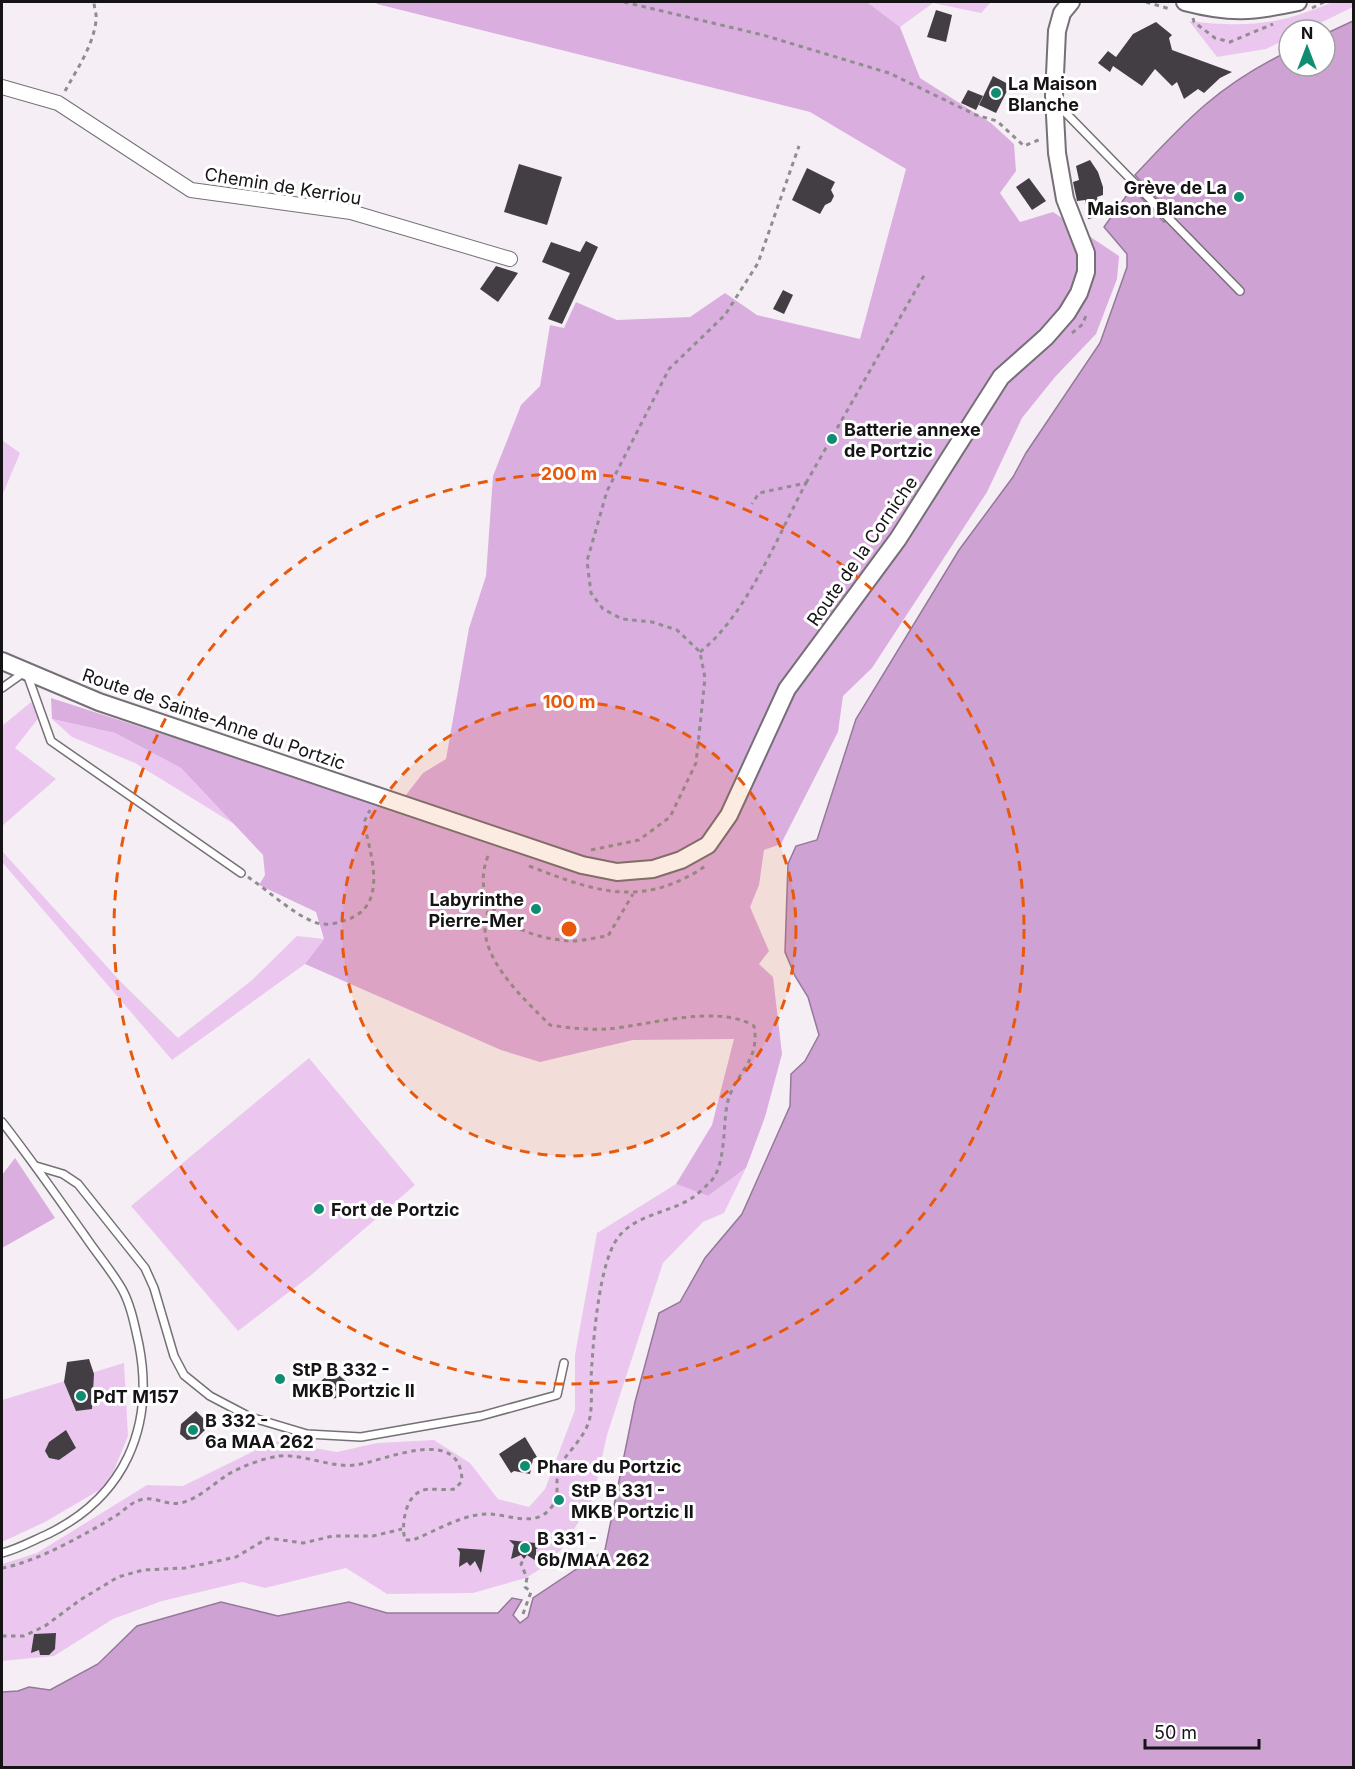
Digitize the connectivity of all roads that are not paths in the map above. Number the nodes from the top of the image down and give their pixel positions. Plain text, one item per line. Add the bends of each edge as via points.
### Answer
1 (1071, 2) edge
2 (1298, 2) edge
3 (1189, 9) edge
4 (2, 87) edge
5 (1054, 96) junction
6 (510, 259) dead end
7 (1240, 291) dead end
8 (2, 661) edge
9 (26, 671) junction
10 (2, 688) edge
11 (415, 808) joint
12 (241, 873) road end
13 (2, 1122) edge
14 (36, 1166) junction
15 (564, 1363) dead end
16 (2, 1553) edge

1 - 5 street, Route de la Corniche via 1057,31
2 - 3 street via 1257,11
4 - 6 street, Chemin de Kerriou via 58,103 191,190 351,212
5 - 7 lane via 1061,110
5 - 11 street, Route de la Corniche via 1065,199 1086,253 1086,272 1079,293 1046,337 1001,376 898,539 787,689 729,815 708,845 653,869 617,872 556,858
8 - 9 street, Route de Sainte-Anne du Portzic
9 - 10 lane
9 - 11 street, Route de Sainte-Anne du Portzic via 99,702
9 - 12 lane via 51,741
13 - 14 lane
14 - 15 lane via 63,1174 78,1184 145,1268 184,1375 230,1407 269,1424 307,1434 361,1437 481,1416 556,1395
14 - 16 lane via 123,1290 142,1360 142,1398 132,1452 111,1488 58,1529

